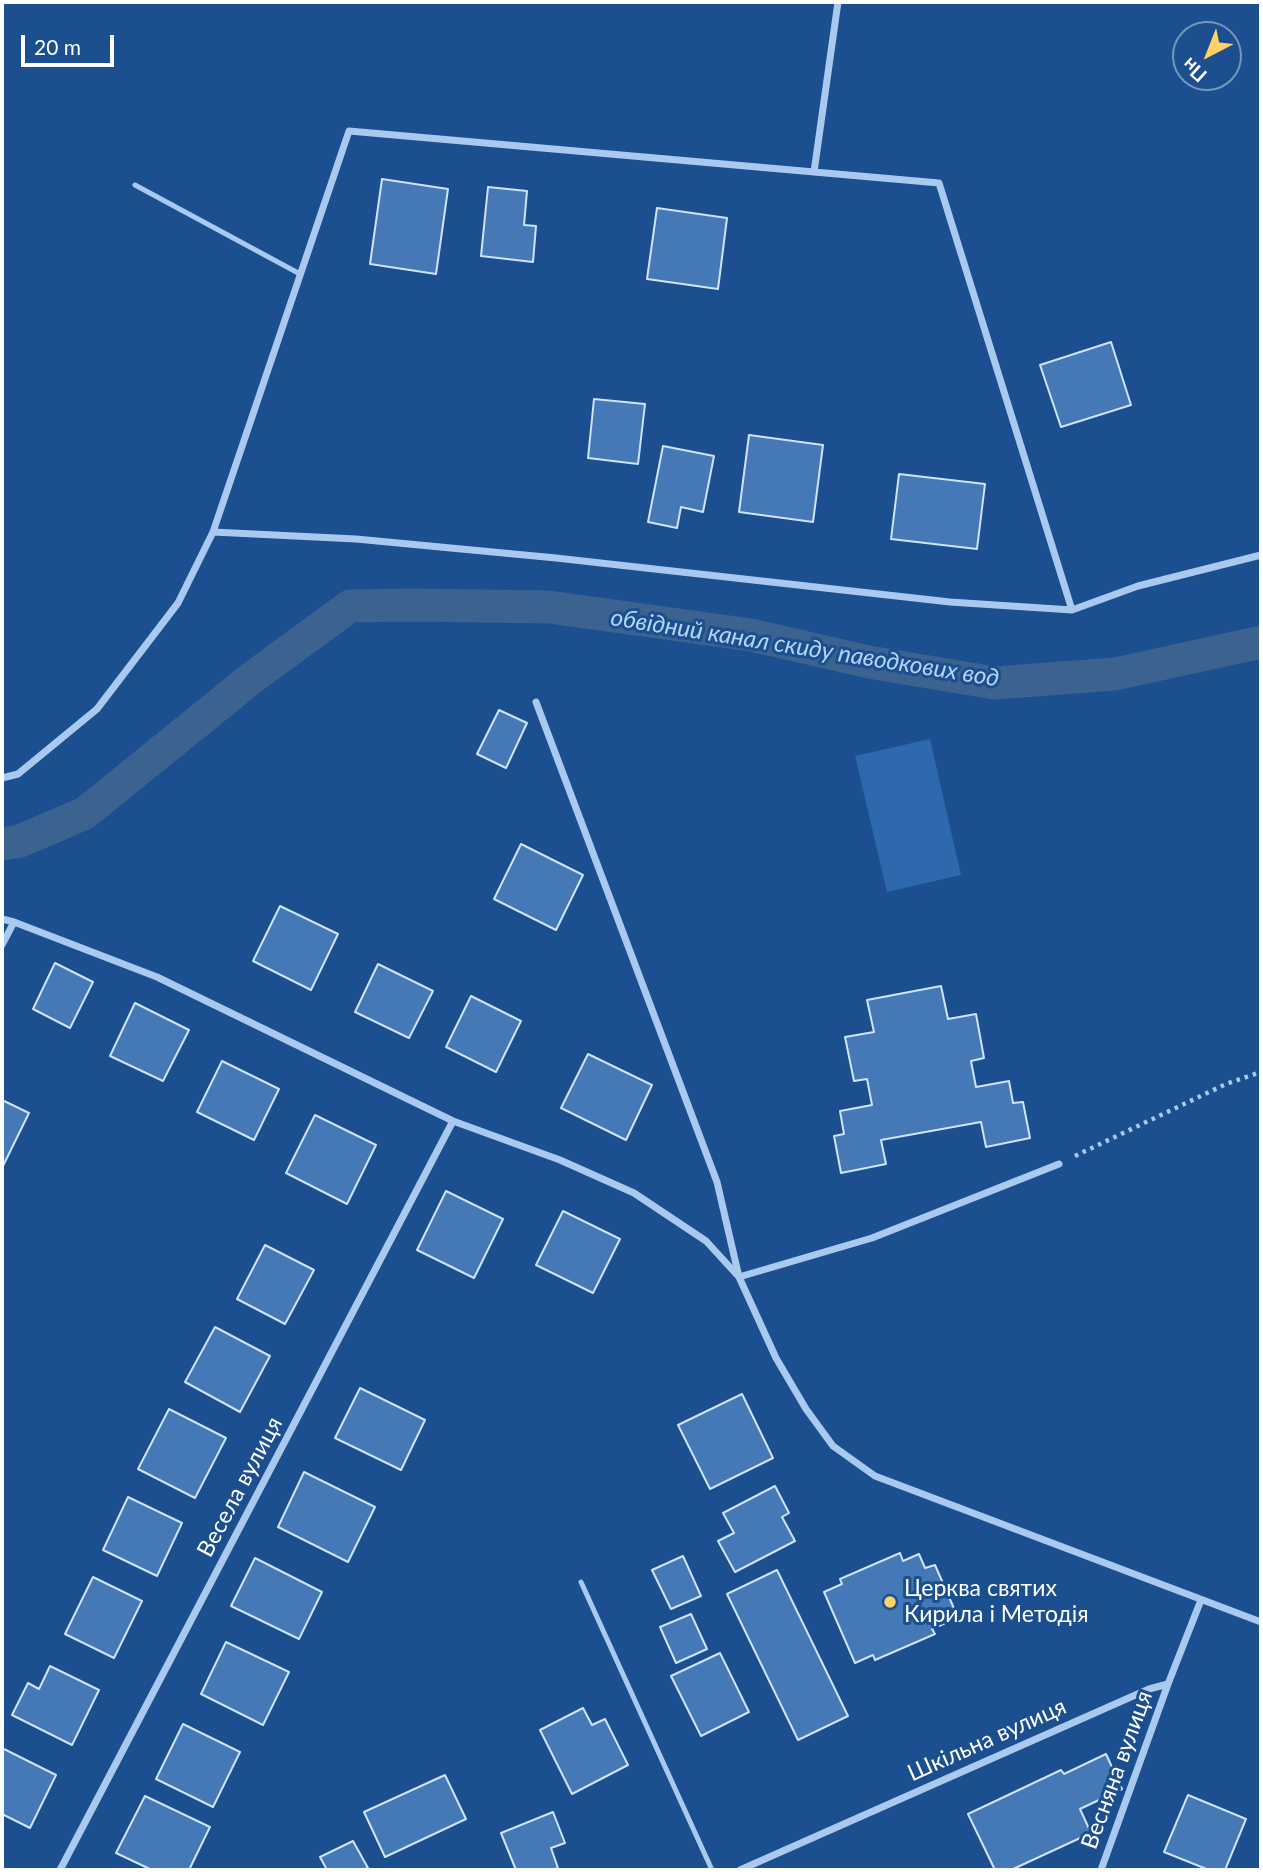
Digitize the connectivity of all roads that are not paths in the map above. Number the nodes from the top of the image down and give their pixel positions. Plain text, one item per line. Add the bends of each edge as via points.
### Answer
1 (838, 2) edge
2 (814, 172) junction
3 (135, 186) dead end
4 (300, 274) junction
5 (213, 531) junction
6 (1261, 555) edge
7 (1072, 610) junction
8 (536, 702) dead end
9 (2, 778) edge
10 (2, 919) edge
11 (14, 922) junction
12 (2, 946) edge
13 (453, 1121) junction
14 (1059, 1164) road end
15 (739, 1277) junction
16 (581, 1582) dead end
17 (1201, 1600) junction
18 (1261, 1622) edge
19 (1168, 1684) junction
20 (60, 1870) edge
21 (712, 1870) edge
22 (740, 1870) edge
23 (1101, 1870) edge

1 - 2 street
2 - 4 street via 349,131
2 - 7 street via 939,183
3 - 4 lane
4 - 5 street
5 - 7 street via 356,539 950,603
5 - 9 street via 178,603 97,709 18,774
6 - 7 street via 1139,586
8 - 15 street via 717,1182
10 - 11 street
11 - 12 street
11 - 13 street via 157,977
13 - 15 street via 634,1193 706,1241
13 - 20 street, Весела вулиця
14 - 15 street via 872,1238
15 - 17 street via 776,1358 806,1409 833,1446 875,1476
16 - 21 lane
17 - 18 street
17 - 19 street
19 - 22 street, Шкільна вулиця
19 - 23 street, Весняна вулиця

